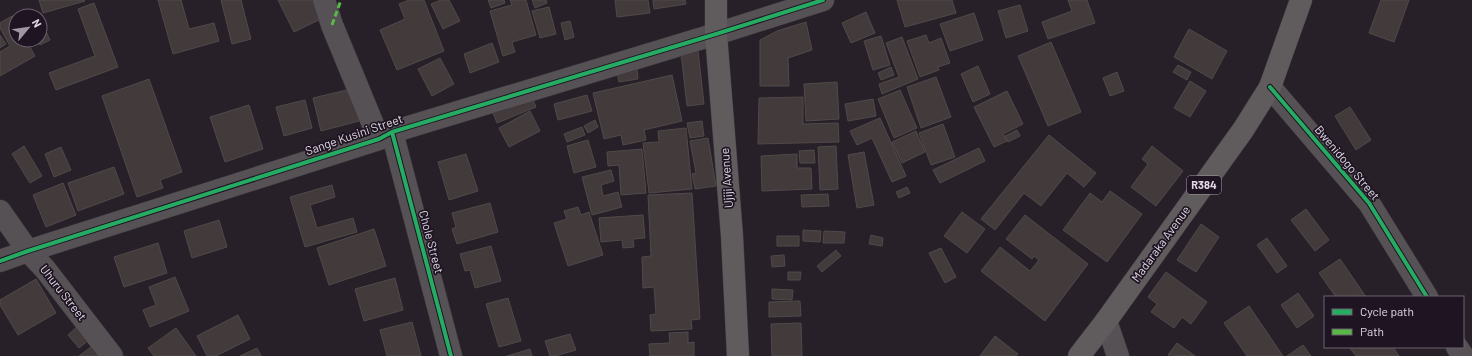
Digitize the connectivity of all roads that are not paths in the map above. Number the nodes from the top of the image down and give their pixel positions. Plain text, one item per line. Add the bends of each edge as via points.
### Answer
1 (324, 0) edge
2 (716, 0) edge
3 (823, 0) edge
4 (1301, 0) edge
5 (716, 34) junction
6 (1270, 87) junction
7 (386, 136) junction
8 (0, 211) edge
9 (28, 251) junction
10 (0, 261) edge
11 (1426, 296) edge
12 (1106, 322) junction
13 (112, 356) edge
14 (451, 356) edge
15 (738, 356) edge
16 (1079, 356) edge
17 (1118, 356) edge

1 - 7 street, Chole Street via 332,25
2 - 5 main road, Ujiji Avenue
3 - 5 street, Sange Kusini Street
4 - 6 main road, Madaraka Avenue / R384
5 - 7 street, Sange Kusini Street
5 - 15 main road, Ujiji Avenue via 732,236
6 - 11 street, Bwenidogo Street via 1369,203
6 - 12 main road, Madaraka Avenue / R384 via 1243,130
7 - 9 street, Sange Kusini Street
7 - 14 street, Chole Street
8 - 9 street, Uhuru Street
9 - 10 street, Sange Kusini Street
9 - 13 street, Uhuru Street via 45,269
12 - 16 main road, Madaraka Avenue / R384
12 - 17 street

